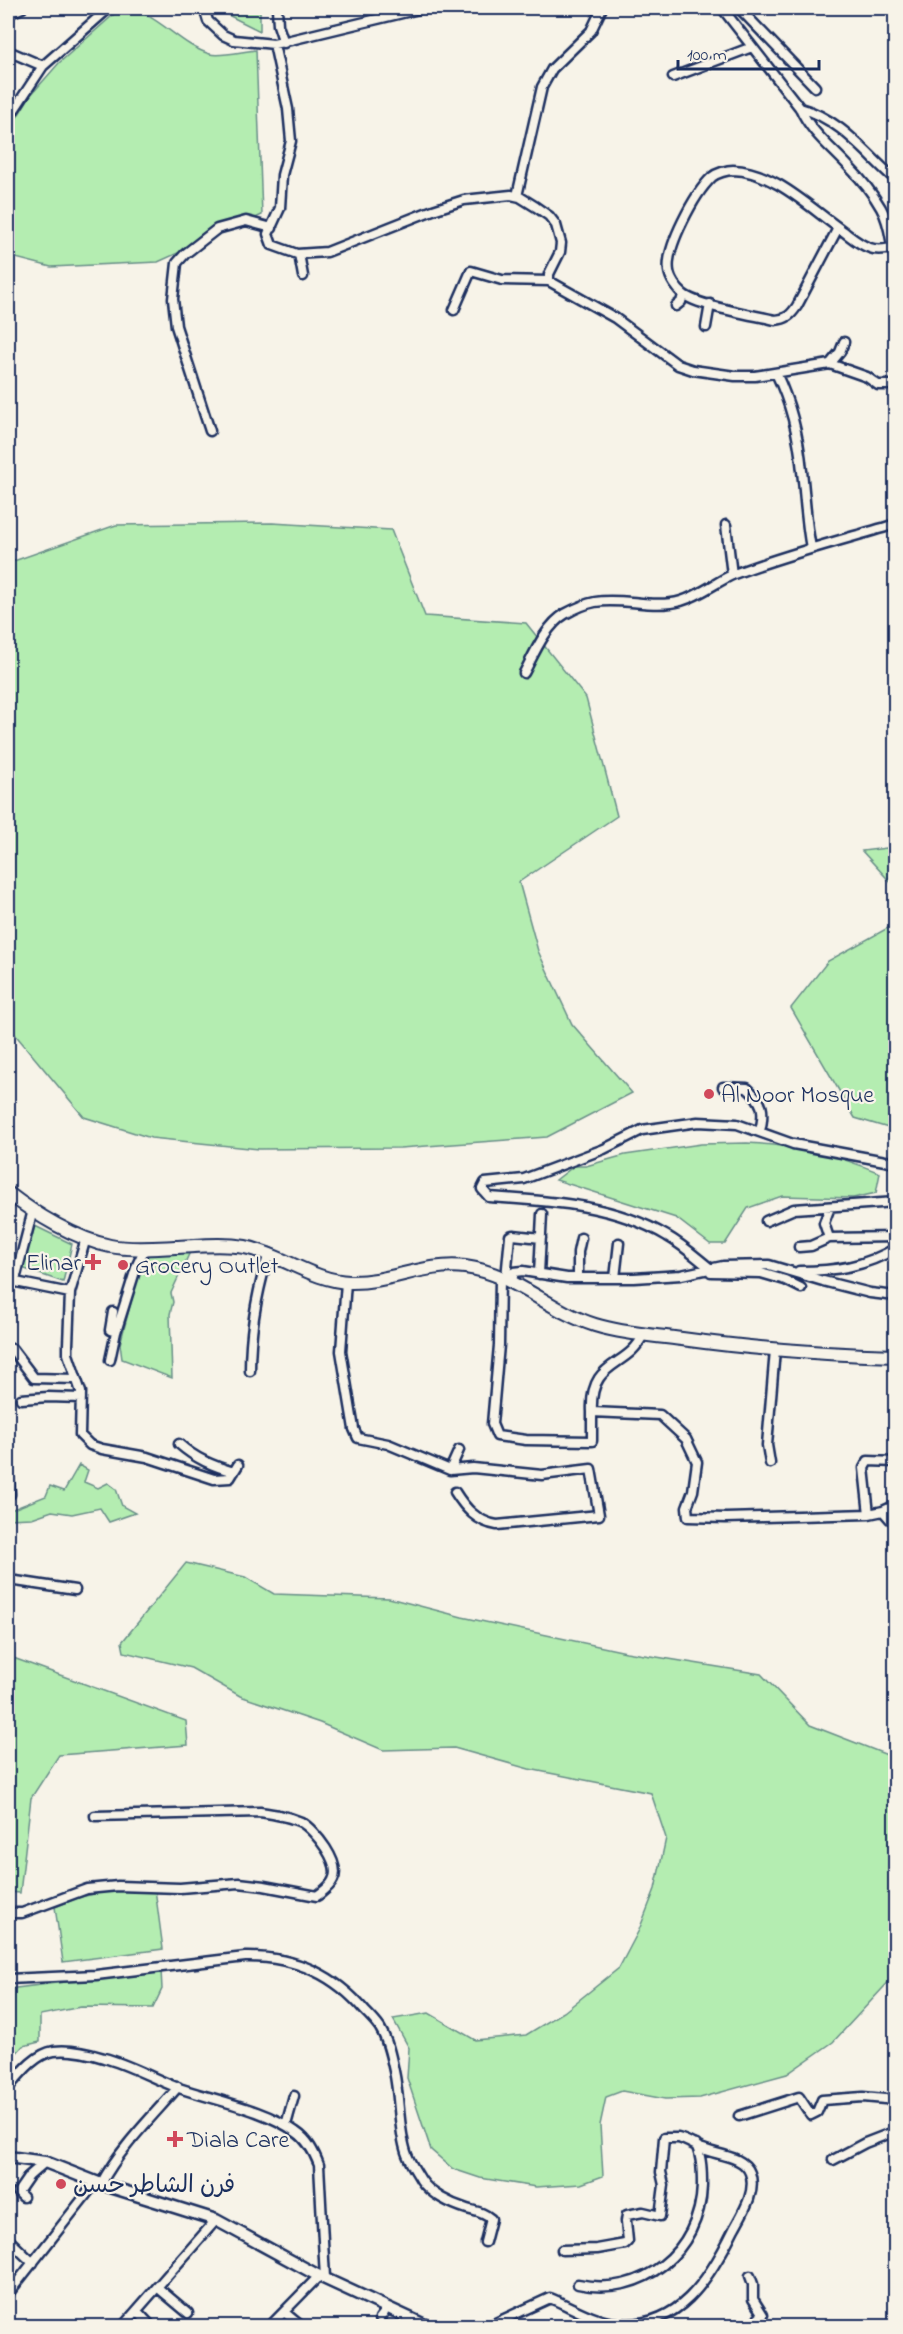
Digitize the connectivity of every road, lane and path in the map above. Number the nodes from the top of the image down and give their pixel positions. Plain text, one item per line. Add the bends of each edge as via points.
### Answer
1 (22, 8) edge
2 (110, 8) edge
3 (204, 8) edge
4 (277, 8) edge
5 (423, 8) edge
6 (602, 8) edge
7 (722, 8) edge
8 (739, 8) edge
9 (8, 14) edge
10 (284, 43) junction
11 (274, 44) junction
12 (752, 47) junction
13 (8, 51) edge
14 (43, 66) junction
15 (673, 78) dead end
16 (815, 87) dead end
17 (800, 108) junction
18 (8, 119) edge
19 (896, 180) edge
20 (517, 196) junction
21 (272, 228) junction
22 (838, 228) junction
23 (299, 254) junction
24 (894, 254) edge
25 (303, 276) dead end
26 (549, 281) junction
27 (683, 295) junction
28 (710, 304) junction
29 (676, 306) dead end
30 (454, 310) dead end
31 (706, 327) dead end
32 (844, 342) dead end
33 (830, 364) junction
34 (776, 373) junction
35 (896, 385) edge
36 (210, 431) dead end
37 (896, 524) edge
38 (726, 525) dead end
39 (811, 548) junction
40 (732, 575) junction
41 (524, 673) dead end
42 (723, 1087) dead end
43 (760, 1131) junction
44 (896, 1163) edge
45 (8, 1193) edge
46 (896, 1202) edge
47 (830, 1207) junction
48 (33, 1210) junction
49 (542, 1214) dead end
50 (766, 1221) dead end
51 (896, 1237) edge
52 (541, 1238) junction
53 (581, 1238) dead end
54 (829, 1238) junction
55 (86, 1239) junction
56 (619, 1243) dead end
57 (799, 1247) dead end
58 (145, 1248) junction
59 (896, 1248) edge
60 (269, 1254) junction
61 (708, 1270) junction
62 (792, 1271) junction
63 (539, 1274) junction
64 (578, 1278) junction
65 (615, 1278) junction
66 (506, 1279) junction
67 (9, 1281) edge
68 (346, 1282) junction
69 (801, 1287) dead end
70 (70, 1293) junction
71 (896, 1296) edge
72 (113, 1312) dead end
73 (116, 1332) junction
74 (643, 1335) junction
75 (12, 1349) dead end
76 (775, 1350) junction
77 (896, 1356) edge
78 (110, 1360) dead end
79 (250, 1371) dead end
80 (75, 1379) junction
81 (81, 1398) junction
82 (21, 1399) dead end
83 (592, 1412) junction
84 (179, 1444) dead end
85 (459, 1450) dead end
86 (896, 1462) edge
87 (770, 1463) dead end
88 (450, 1470) junction
89 (9, 1478) dead end
90 (455, 1492) dead end
91 (8, 1495) edge
92 (896, 1505) edge
93 (883, 1511) junction
94 (869, 1514) junction
95 (896, 1521) edge
96 (8, 1583) edge
97 (75, 1590) dead end
98 (95, 1816) dead end
99 (8, 1913) edge
100 (8, 1979) edge
101 (178, 2087) junction
102 (8, 2088) edge
103 (294, 2096) dead end
104 (896, 2100) edge
105 (739, 2116) dead end
106 (286, 2125) junction
107 (896, 2131) edge
108 (696, 2145) junction
109 (8, 2157) edge
110 (832, 2160) dead end
111 (45, 2162) junction
112 (99, 2183) junction
113 (23, 2197) dead end
114 (216, 2220) junction
115 (8, 2238) edge
116 (486, 2242) dead end
117 (562, 2250) dead end
118 (33, 2263) junction
119 (750, 2276) dead end
120 (322, 2277) junction
121 (578, 2284) dead end
122 (158, 2287) junction
123 (8, 2294) edge
124 (384, 2307) junction
125 (137, 2311) junction
126 (284, 2312) junction
127 (188, 2313) dead end
128 (380, 2318) dead end
129 (123, 2326) edge
130 (151, 2326) edge
131 (270, 2326) edge
132 (301, 2326) edge
133 (427, 2326) edge
134 (489, 2326) edge
135 (749, 2326) edge

1 - 9 street
2 - 14 street
3 - 11 street via 208,21 223,36
4 - 10 street
5 - 10 street
6 - 20 street via 591,31 552,69 542,87
7 - 12 street
8 - 16 street
10 - 11 street
11 - 21 street via 291,141
12 - 15 street
12 - 17 street
13 - 14 street
14 - 18 street
17 - 19 street via 833,123
17 - 24 street via 821,140 856,174 881,207 888,221
20 - 23 street via 464,200 341,248
20 - 26 street via 549,216 559,232 561,248
21 - 23 street via 268,234 272,245
21 - 36 street via 246,221 217,229 177,263 173,299 176,326
22 - 24 street via 869,248
22 - 27 street via 800,197 750,171 729,170 713,176 685,216 671,250 668,270
22 - 28 street via 791,315 775,320
23 - 25 street
26 - 30 street via 502,280 471,271
26 - 34 street via 615,318 678,365 735,376
27 - 28 street
27 - 29 street
28 - 31 street
32 - 33 street
33 - 34 street
33 - 35 street via 878,385
34 - 39 street via 788,402 802,468
37 - 39 street
38 - 40 street
39 - 40 street
40 - 41 street via 681,601 596,602 576,609 559,618
42 - 43 street via 747,1088 759,1099 764,1115
43 - 44 street via 793,1144
43 - 61 street via 737,1124 698,1122 642,1130 524,1179 486,1183 482,1189 489,1197 555,1202 611,1212 665,1235
45 - 48 main road
46 - 47 street
47 - 50 street via 795,1209
47 - 54 street via 824,1223
48 - 55 main road
48 - 67 street via 16,1276
49 - 52 street
51 - 54 street
52 - 63 street
52 - 66 street via 510,1236
53 - 64 street
54 - 57 street
55 - 58 main road
55 - 70 street
56 - 65 street
58 - 60 main road via 235,1246
58 - 73 street
59 - 62 street via 836,1270
60 - 68 main road
60 - 79 street via 261,1278
61 - 62 street via 769,1265
61 - 65 street
61 - 69 street via 761,1273
62 - 71 street via 870,1293
63 - 64 street
63 - 66 street via 514,1272
64 - 65 street
66 - 68 main road via 467,1267 419,1265 376,1281
66 - 74 main road via 585,1321
66 - 83 street via 492,1424 497,1436 592,1441
67 - 70 street
68 - 88 street via 341,1351 358,1438 388,1444
70 - 80 street via 68,1345
72 - 73 street via 110,1330
73 - 78 street
74 - 76 main road
74 - 83 street via 638,1346 598,1377
75 - 80 street via 34,1378
76 - 77 main road
76 - 87 street
80 - 81 street
81 - 82 street
81 - 84 street via 80,1435 90,1445 147,1457 214,1479 230,1478 236,1468 210,1465
83 - 94 street via 660,1415 686,1439 697,1462 688,1516
85 - 88 street
86 - 94 street via 868,1461 864,1468
88 - 90 street via 473,1468 542,1475 591,1469 599,1515 497,1525 464,1508
89 - 91 street
92 - 93 street
93 - 94 street
93 - 95 street
96 - 97 street
98 - 99 street via 260,1812 285,1816 311,1830 329,1853 335,1873 316,1896 239,1884 180,1888 118,1886 87,1889 22,1913
100 - 116 street via 96,1974 246,1957 302,1964 316,1970 338,1983 379,2027 394,2071 409,2160 430,2191 467,2209 484,2212 491,2219
101 - 102 street via 105,2058 63,2051 40,2057
101 - 106 street
101 - 112 street
103 - 106 street
104 - 105 street via 822,2100 812,2115 799,2097
106 - 120 street via 306,2140 319,2165
107 - 110 street
108 - 117 street via 679,2138 664,2138 660,2216 643,2212 627,2215 625,2244
108 - 121 street via 702,2177 699,2205 691,2230 667,2262 646,2277 614,2286
108 - 134 street via 742,2163 752,2183 727,2246 696,2292 664,2316 639,2323 604,2320 550,2298
109 - 111 street
111 - 112 street
111 - 113 street via 18,2192
112 - 114 street
112 - 118 street
114 - 120 street
114 - 122 street
115 - 118 street
118 - 123 street
119 - 135 street via 753,2299 763,2315
120 - 124 street
120 - 126 street
122 - 125 street
122 - 127 street
124 - 128 street
124 - 133 street
125 - 129 street
125 - 130 street
126 - 131 street
126 - 132 street

